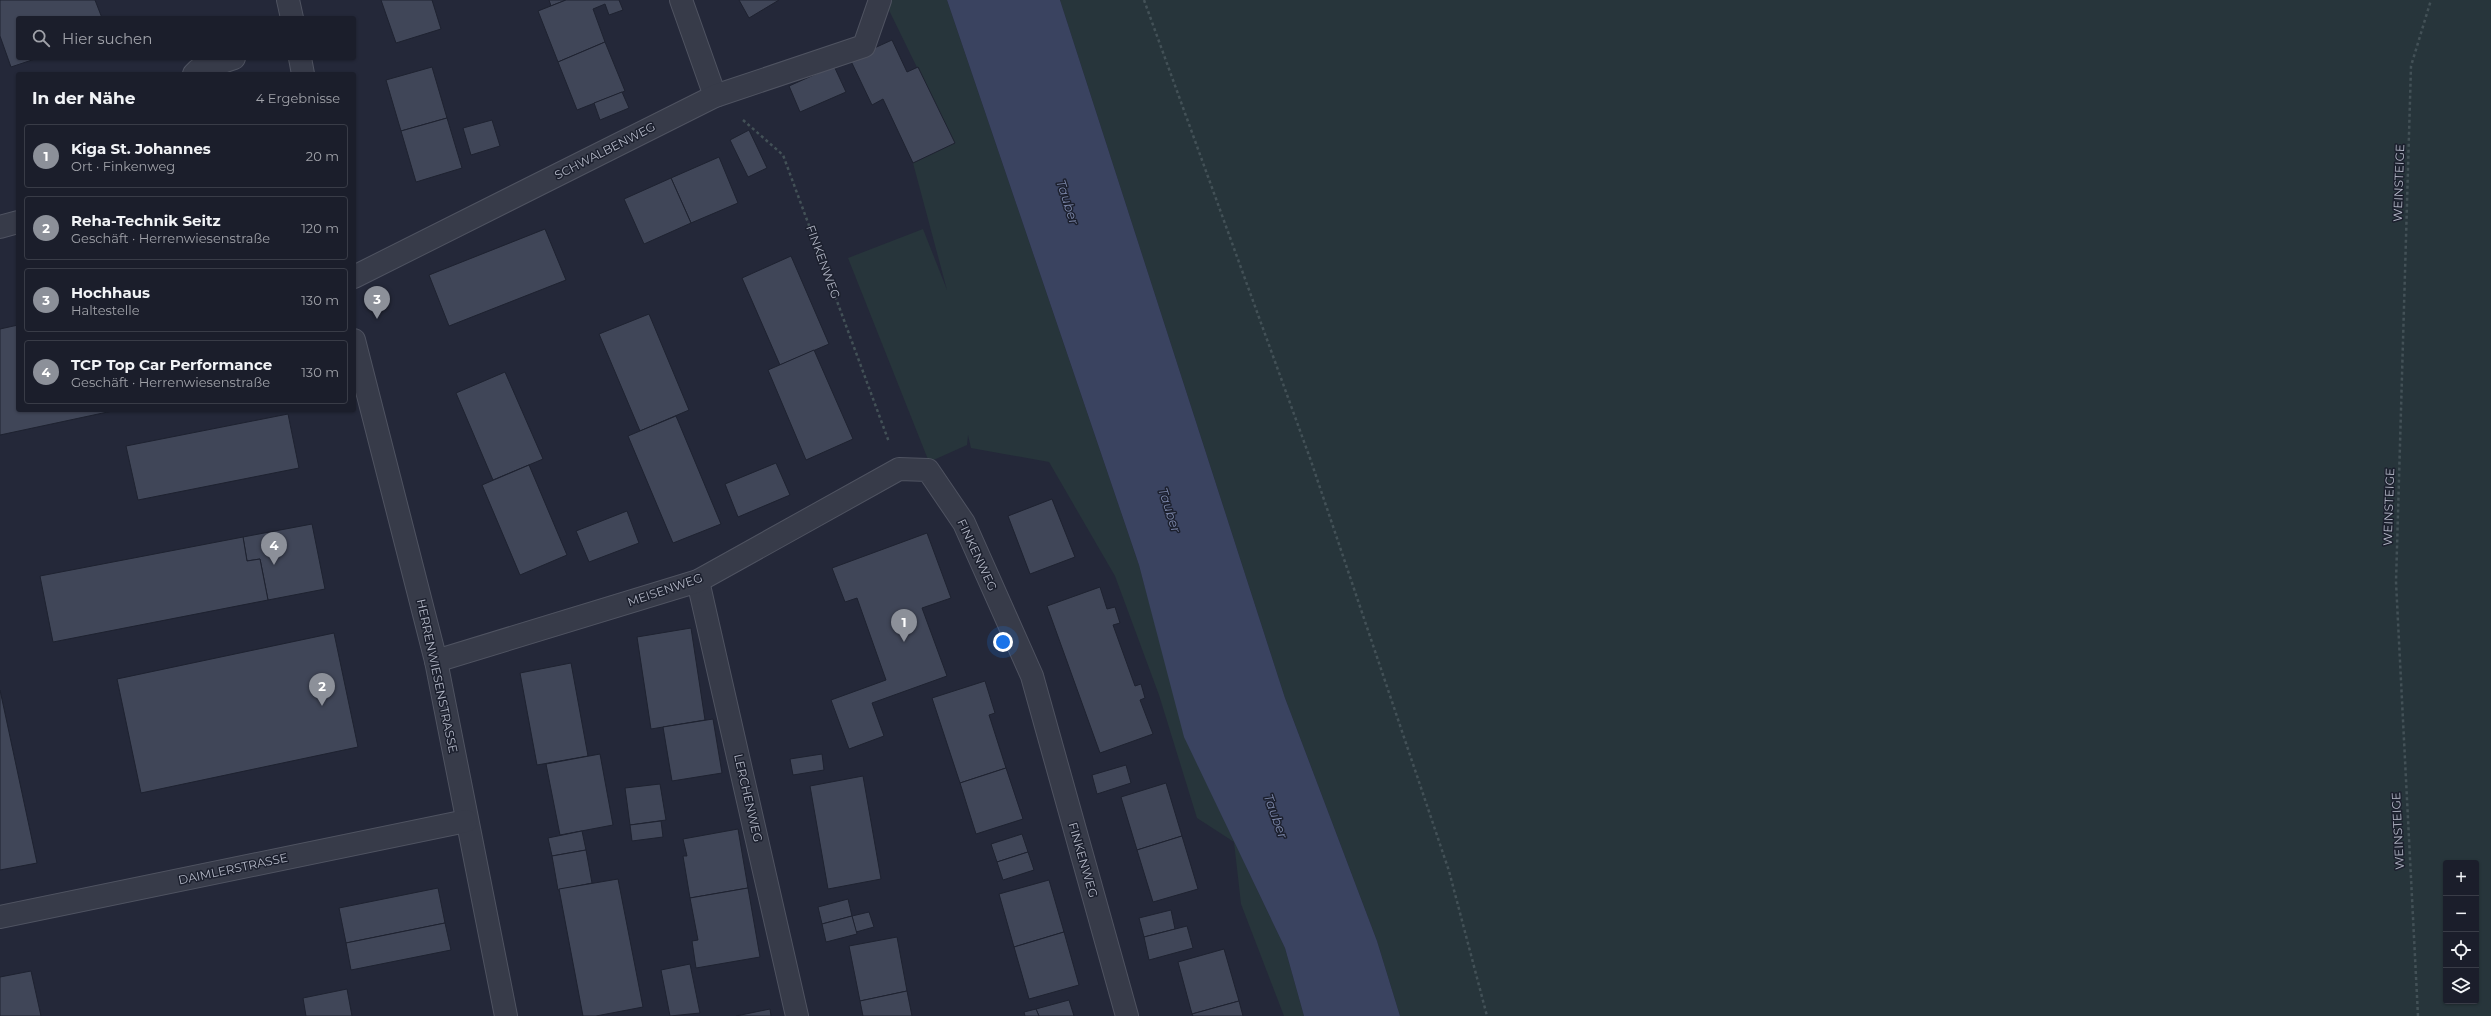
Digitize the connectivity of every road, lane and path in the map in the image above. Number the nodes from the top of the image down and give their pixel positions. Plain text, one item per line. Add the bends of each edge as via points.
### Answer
1 (288, 0) edge
2 (682, 0) edge
3 (880, 0) edge
4 (1144, 0) edge
5 (2430, 0) edge
6 (292, 16) edge
7 (228, 60) edge
8 (300, 60) edge
9 (196, 72) edge
10 (303, 72) edge
11 (715, 96) junction
12 (16, 223) edge
13 (0, 227) edge
14 (356, 276) edge
15 (356, 348) edge
16 (899, 470) junction
17 (698, 581) junction
18 (436, 661) junction
19 (466, 821) junction
20 (0, 918) edge
21 (506, 1016) edge
22 (797, 1016) edge
23 (1127, 1016) edge
24 (1487, 1016) edge
25 (2418, 1016) edge

1 - 6 street
2 - 11 street
3 - 11 street, SCHWALBENWEG via 864,46
4 - 24 path via 1314,469 1449,871
5 - 25 path, WEINSTEIGE via 2412,66 2396,582
7 - 9 street
8 - 10 street
11 - 14 street, SCHWALBENWEG
11 - 16 path, FINKENWEG via 783,155
12 - 13 street
15 - 18 street, HERRENWIESENSTRASSE
16 - 17 street, MEISENWEG
16 - 23 street, FINKENWEG via 928,470 964,523 1032,676
17 - 18 street, MEISENWEG
17 - 22 street, LERCHENWEG
18 - 19 street, HERRENWIESENSTRASSE
19 - 20 street, DAIMLERSTRASSE
19 - 21 street, HERRENWIESENSTRASSE

